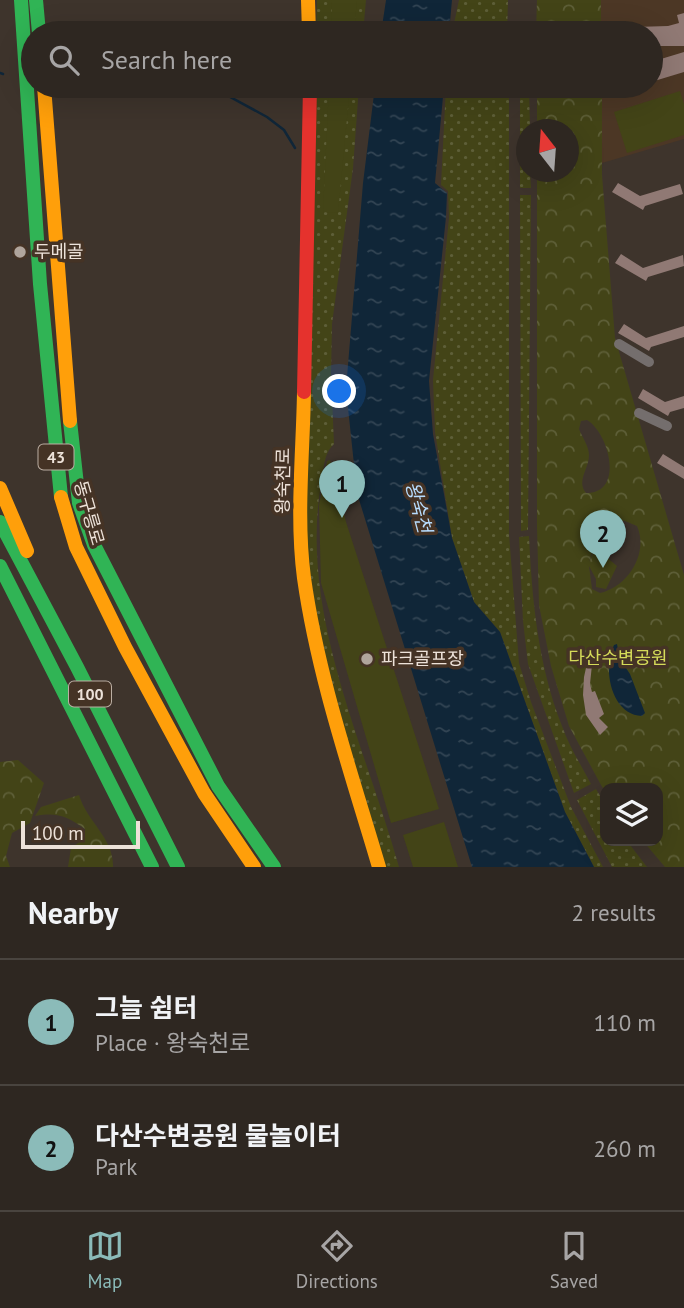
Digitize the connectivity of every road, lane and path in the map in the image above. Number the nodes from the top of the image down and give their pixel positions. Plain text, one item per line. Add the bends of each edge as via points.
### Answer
1 (308, 0) edge
2 (37, 2) edge
3 (38, 21) edge
4 (309, 21) edge
5 (27, 98) edge
6 (45, 98) edge
7 (310, 98) edge
8 (619, 344) dead end
9 (649, 362) dead end
10 (639, 413) dead end
11 (667, 426) dead end
12 (0, 488) edge
13 (0, 522) edge
14 (0, 566) edge
15 (49, 613) junction
16 (152, 867) edge
17 (178, 867) edge
18 (254, 867) edge
19 (274, 867) edge
20 (379, 867) edge

1 - 4 main road
2 - 3 main road
5 - 18 main road, 동구릉로 / 43 via 62,505 76,547 132,659 204,793
6 - 19 main road, 동구릉로 / 43 via 79,503 94,545 218,786
7 - 20 main road, 왕숙천로 via 301,533 304,576 317,655
8 - 9 street
10 - 11 street
12 - 15 main road
13 - 15 main road, 100
14 - 16 main road, 100
15 - 17 main road, 100

